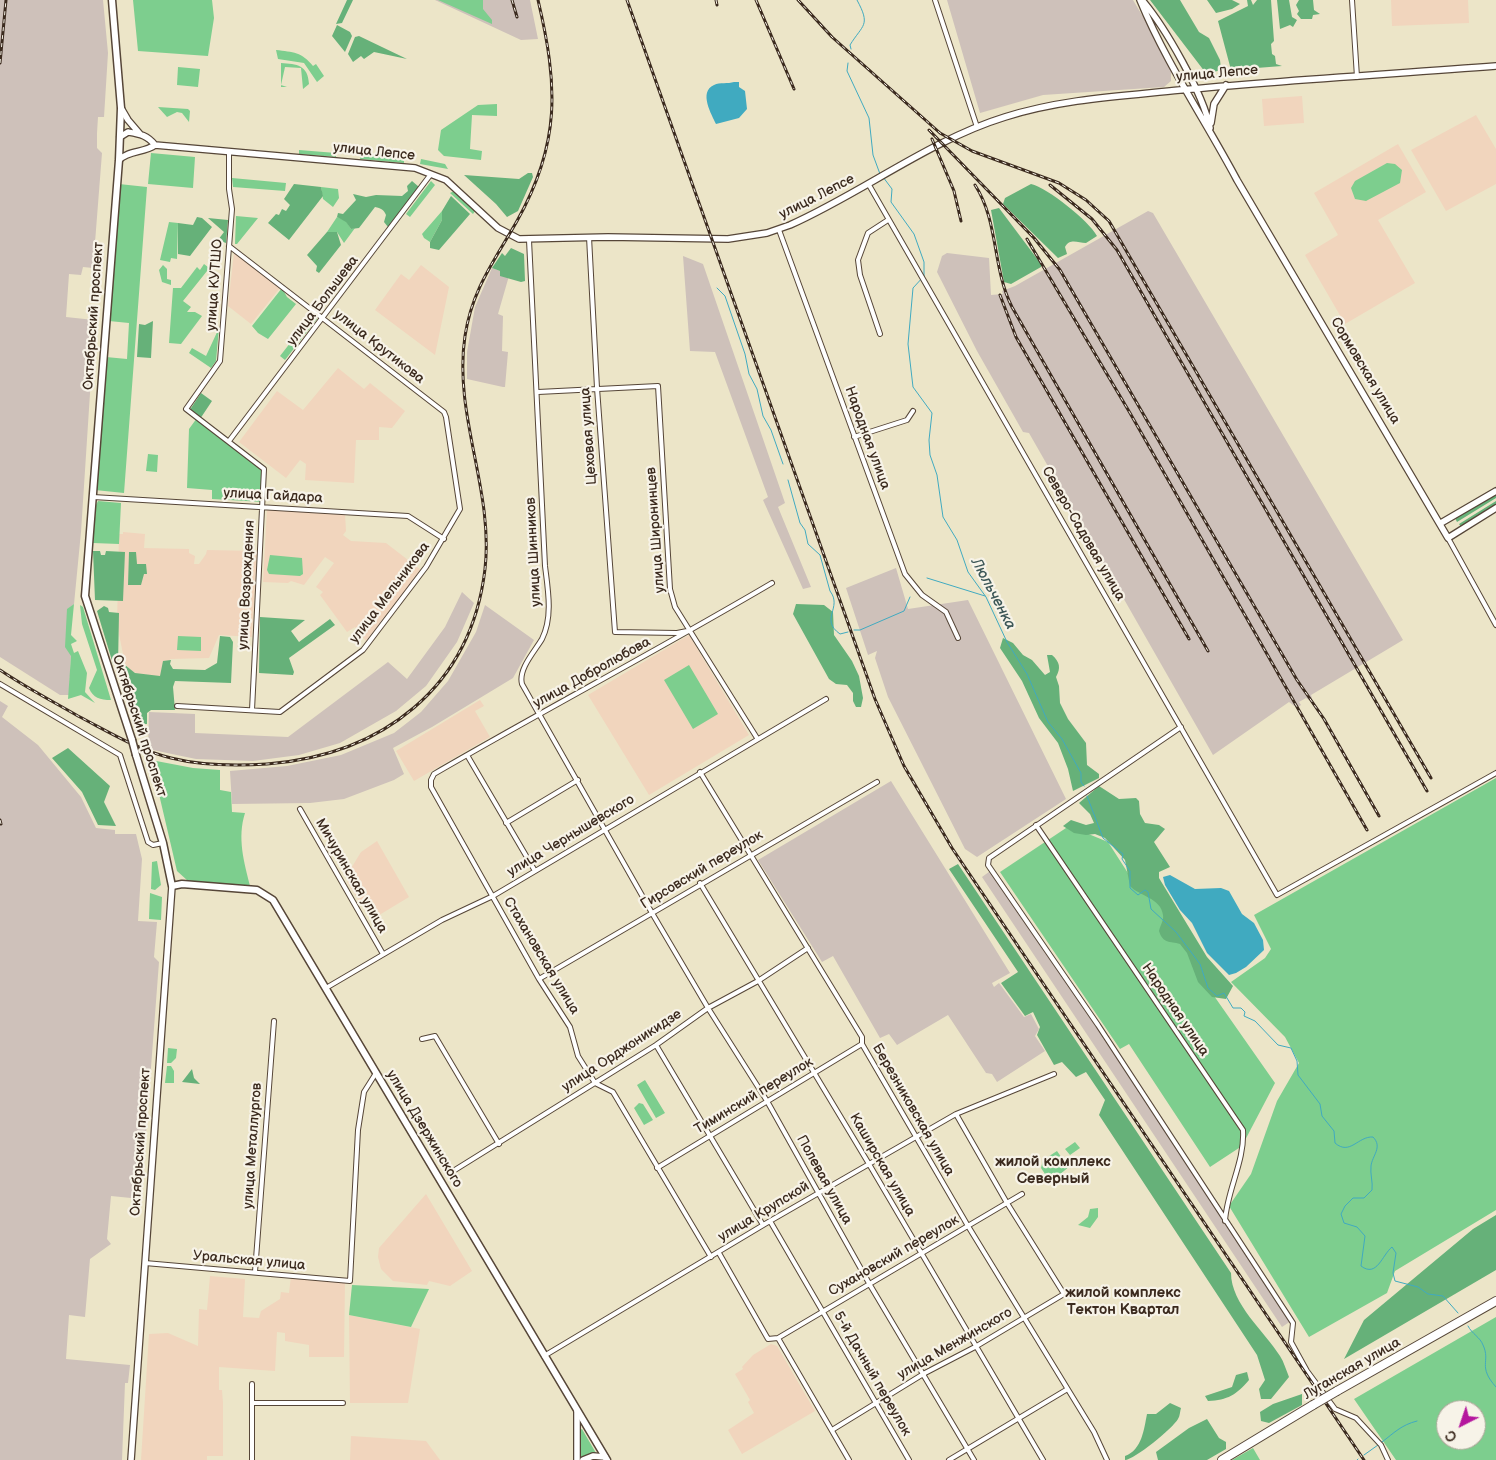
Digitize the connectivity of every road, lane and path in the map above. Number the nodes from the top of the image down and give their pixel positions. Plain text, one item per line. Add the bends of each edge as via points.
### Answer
1 (112, 0) edge
2 (935, 0) edge
3 (1141, 0) edge
4 (1352, 0) edge
5 (1496, 66) edge
6 (1357, 77) junction
7 (1226, 85) junction
8 (1196, 88) junction
9 (1185, 90) junction
10 (121, 108) junction
11 (977, 127) junction
12 (1211, 130) junction
13 (140, 134) junction
14 (120, 139) junction
15 (155, 145) junction
16 (141, 151) junction
17 (229, 152) junction
18 (119, 160) junction
19 (432, 172) junction
20 (872, 183) junction
21 (888, 220) junction
22 (779, 230) junction
23 (589, 237) junction
24 (529, 240) junction
25 (229, 246) junction
26 (324, 318) junction
27 (880, 334) dead end
28 (597, 388) junction
29 (538, 392) junction
30 (186, 409) joint
31 (913, 411) dead end
32 (444, 412) joint
33 (854, 437) junction
34 (229, 442) junction
35 (1496, 491) edge
36 (93, 497) junction
37 (263, 507) junction
38 (1496, 508) edge
39 (1441, 523) junction
40 (1448, 538) junction
41 (444, 539) junction
42 (772, 583) dead end
43 (1496, 625) edge
44 (692, 630) junction
45 (958, 638) dead end
46 (0, 684) edge
47 (826, 699) dead end
48 (177, 706) dead end
49 (252, 710) junction
50 (539, 715) junction
51 (1181, 727) junction
52 (757, 738) junction
53 (467, 755) junction
54 (700, 772) junction
55 (1496, 773) edge
56 (578, 780) junction
57 (877, 782) dead end
58 (431, 787) joint
59 (300, 809) dead end
60 (506, 823) junction
61 (1036, 825) junction
62 (604, 829) junction
63 (163, 844) junction
64 (750, 854) junction
65 (535, 871) junction
66 (700, 883) junction
67 (172, 886) junction
68 (492, 896) junction
69 (652, 913) junction
70 (808, 948) junction
71 (383, 954) junction
72 (539, 979) junction
73 (758, 981) junction
74 (326, 988) junction
75 (708, 1008) junction
76 (274, 1021) dead end
77 (422, 1039) dead end
78 (862, 1044) junction
79 (656, 1045) junction
80 (376, 1072) junction
81 (815, 1074) junction
82 (1054, 1074) dead end
83 (595, 1083) junction
84 (767, 1101) junction
85 (956, 1114) junction
86 (708, 1136) junction
87 (916, 1137) junction
88 (499, 1144) junction
89 (869, 1164) junction
90 (657, 1168) junction
91 (450, 1173) dead end
92 (819, 1192) junction
93 (1022, 1194) dead end
94 (1007, 1203) junction
95 (770, 1221) junction
96 (1224, 1221) junction
97 (763, 1225) junction
98 (968, 1226) junction
99 (718, 1253) junction
100 (921, 1255) junction
101 (710, 1257) junction
102 (145, 1263) junction
103 (255, 1272) junction
104 (870, 1285) junction
105 (1496, 1301) edge
106 (822, 1312) junction
107 (1023, 1317) junction
108 (778, 1338) junction
109 (975, 1347) junction
110 (544, 1356) junction
111 (925, 1374) junction
112 (252, 1384) dead end
113 (1066, 1390) junction
114 (252, 1403) junction
115 (343, 1403) dead end
116 (876, 1403) junction
117 (577, 1411) junction
118 (1019, 1417) junction
119 (832, 1430) junction
120 (968, 1449) junction
121 (606, 1458) edge
122 (131, 1460) edge
123 (252, 1460) edge
124 (577, 1460) edge
125 (583, 1460) edge
126 (849, 1460) edge
127 (909, 1460) edge
128 (948, 1460) edge
129 (974, 1460) edge
130 (1043, 1460) edge
131 (1107, 1460) edge
132 (1222, 1460) edge
133 (1388, 1460) edge

1 - 10 main road, Октябрьский проспект
2 - 11 street
3 - 8 main road, Сормовская улица
3 - 9 main road, Сормовская улица
4 - 6 street
5 - 6 main road, улица Лепсе
6 - 7 main road, улица Лепсе
7 - 8 main road, улица Лепсе
7 - 12 main road via 1214,104
8 - 9 main road, улица Лепсе
8 - 12 main road, Сормовская улица
9 - 11 main road, улица Лепсе via 1076,101 1006,116
9 - 12 main road, Сормовская улица
10 - 13 main road
10 - 14 main road, Октябрьский проспект
11 - 20 main road, улица Лепсе
12 - 39 main road, Сормовская улица via 1237,180
13 - 14 main road via 128,132
13 - 15 main road
14 - 16 main road via 126,149
14 - 18 main road, Октябрьский проспект
15 - 16 main road, улица Лепсе
15 - 17 main road, улица Лепсе
16 - 18 main road, улица Лепсе via 126,154
17 - 19 main road, улица Лепсе
17 - 25 street, улица КУТШО via 228,183 232,209
18 - 36 main road, Октябрьский проспект
19 - 24 main road, улица Лепсе via 446,180 498,228 512,237
19 - 26 street, улица Большева
20 - 21 street, Северо-Садовая улица
20 - 22 main road, улица Лепсе
21 - 27 street via 868,233 858,260
21 - 51 street, Северо-Садовая улица
22 - 23 main road, улица Лепсе via 728,239
22 - 33 street, Народная улица
23 - 24 main road, улица Лепсе
23 - 28 street, Цеховая улица
24 - 29 street, улица Шинников
25 - 26 street, улица Крутикова
25 - 30 street, улица КУТШО via 220,361
26 - 32 street, улица Крутикова
26 - 34 street, улица Большева
28 - 29 street
28 - 44 street, улица Широнинцев via 658,386 670,589 675,607
28 - 44 street, Цеховая улица via 615,632 677,633
29 - 50 street, улица Шинников via 548,624 521,680
30 - 34 street, улица Возрождения
31 - 33 street via 908,420
32 - 41 street, улица Мельникова via 460,509
33 - 45 street, Народная улица via 905,574 922,595 946,612
34 - 37 street, улица Возрождения via 264,469
35 - 39 main road
36 - 37 street, улица Гайдара
36 - 63 main road, Октябрьский проспект, bridge via 85,596
37 - 41 street, улица Гайдара via 408,516
37 - 49 street, улица Возрождения
38 - 40 main road
39 - 40 main road, Сормовская улица
40 - 43 street, Сормовская улица
41 - 49 street, улица Мельникова via 363,650 280,712
42 - 44 street, улица Добролюбова
44 - 50 street, улица Добролюбова
44 - 52 street, улица Широнинцев
46 - 63 street via 120,755 148,842
47 - 52 street, улица Чернышевского
48 - 49 street, улица Мельникова
50 - 53 street, улица Добролюбова
50 - 56 street, улица Шинников
51 - 55 street, Северо-Садовая улица via 1277,895
51 - 61 street
52 - 54 street, улица Чернышевского
53 - 58 street, улица Добролюбова via 434,774
53 - 60 street
54 - 62 street, улица Чернышевского
54 - 64 street, Березниковская улица
56 - 60 street
56 - 62 street, улица Шинников
57 - 64 street, Гирсовский переулок
58 - 68 street, Стахановская улица
59 - 71 street, Мичуринская улица
60 - 65 street
61 - 96 street, Народная улица via 1242,1130 1243,1147
61 - 96 street via 989,858 988,866 1098,1025
62 - 65 street, улица Чернышевского
62 - 69 street, улица Шинников
63 - 67 main road, Октябрьский проспект
64 - 66 street, Гирсовский переулок
64 - 70 street, Березниковская улица
65 - 68 street, улица Чернышевского
66 - 69 street, Гирсовский переулок
66 - 73 street, Каширская улица
67 - 74 main road, улица Дзержинского via 257,890 267,895
67 - 102 main road, Октябрьский проспект
68 - 71 street, улица Чернышевского
68 - 72 street, Стахановская улица
69 - 72 street, Гирсовский переулок
69 - 75 street, Полевая улица
70 - 73 street, улица Орджоникидзе
70 - 78 street, Березниковская улица via 862,1037
71 - 74 street, улица Чернышевского
72 - 83 street, Стахановская улица via 570,1027 578,1056
73 - 75 street, улица Орджоникидзе
73 - 81 street, Каширская улица
74 - 80 main road, улица Дзержинского
75 - 79 street, улица Орджоникидзе
75 - 84 street, Полевая улица
76 - 103 street, улица Металлургов
77 - 88 street via 435,1036
78 - 81 street, Тиминский переулок
78 - 87 street, Березниковская улица
79 - 83 street, улица Орджоникидзе
79 - 86 street
80 - 103 street, Уральская улица via 364,1092 358,1130 350,1281
80 - 110 main road, улица Дзержинского
81 - 84 street, Тиминский переулок
81 - 89 street, Каширская улица
82 - 85 street, улица Крупской
83 - 88 street, улица Орджоникидзе
83 - 90 street, Стахановская улица via 613,1092
84 - 86 street, Тиминский переулок
84 - 92 street, Полевая улица
85 - 87 street, улица Крупской
85 - 94 street
86 - 90 street, Тиминский переулок
86 - 97 street
87 - 89 street, улица Крупской
87 - 98 street, Березниковская улица
88 - 91 street, улица Орджоникидзе
89 - 92 street, улица Крупской
89 - 100 street, Каширская улица
90 - 101 street, Стахановская улица
92 - 95 street, улица Крупской
92 - 104 street, Полевая улица
93 - 94 street, Сухановский переулок
94 - 98 street, Сухановский переулок
94 - 107 street, улица Менжинского via 1064,1294
95 - 97 street, улица Крупской
95 - 106 street, 5-й Дачный переулок
96 - 133 street via 1293,1323 1291,1342 1306,1371 1334,1409 1356,1418 1381,1445
97 - 99 street, улица Крупской
98 - 100 street, Сухановский переулок
98 - 107 street, Березниковская улица
99 - 101 street, улица Крупской
99 - 108 street via 768,1339
100 - 104 street, Сухановский переулок
100 - 109 street, Каширская улица
101 - 110 street, улица Крупской
102 - 103 street, Уральская улица
102 - 122 main road, Октябрьский проспект
104 - 106 street, Сухановский переулок
104 - 111 street, Полевая улица
105 - 132 highway, Луганская улица, bridge
106 - 108 street, Сухановский переулок
106 - 116 street, 5-й Дачный переулок
107 - 109 street, улица Менжинского
107 - 113 street, Березниковская улица
108 - 119 street
109 - 111 street, улица Менжинского
109 - 118 street, Каширская улица
110 - 117 main road, улица Дзержинского
111 - 116 street, улица Менжинского
111 - 120 street, Полевая улица
112 - 114 street
113 - 118 street
113 - 131 street, Березниковская улица via 1094,1432
114 - 115 street
114 - 123 street
116 - 119 street, улица Менжинского
116 - 127 street, 5-й Дачный переулок
117 - 121 main road, улица Дзержинского
117 - 124 main road
118 - 120 street
118 - 130 street, Каширская улица
119 - 126 street
120 - 128 street
120 - 129 street, Полевая улица
121 - 125 main road via 593,1456

